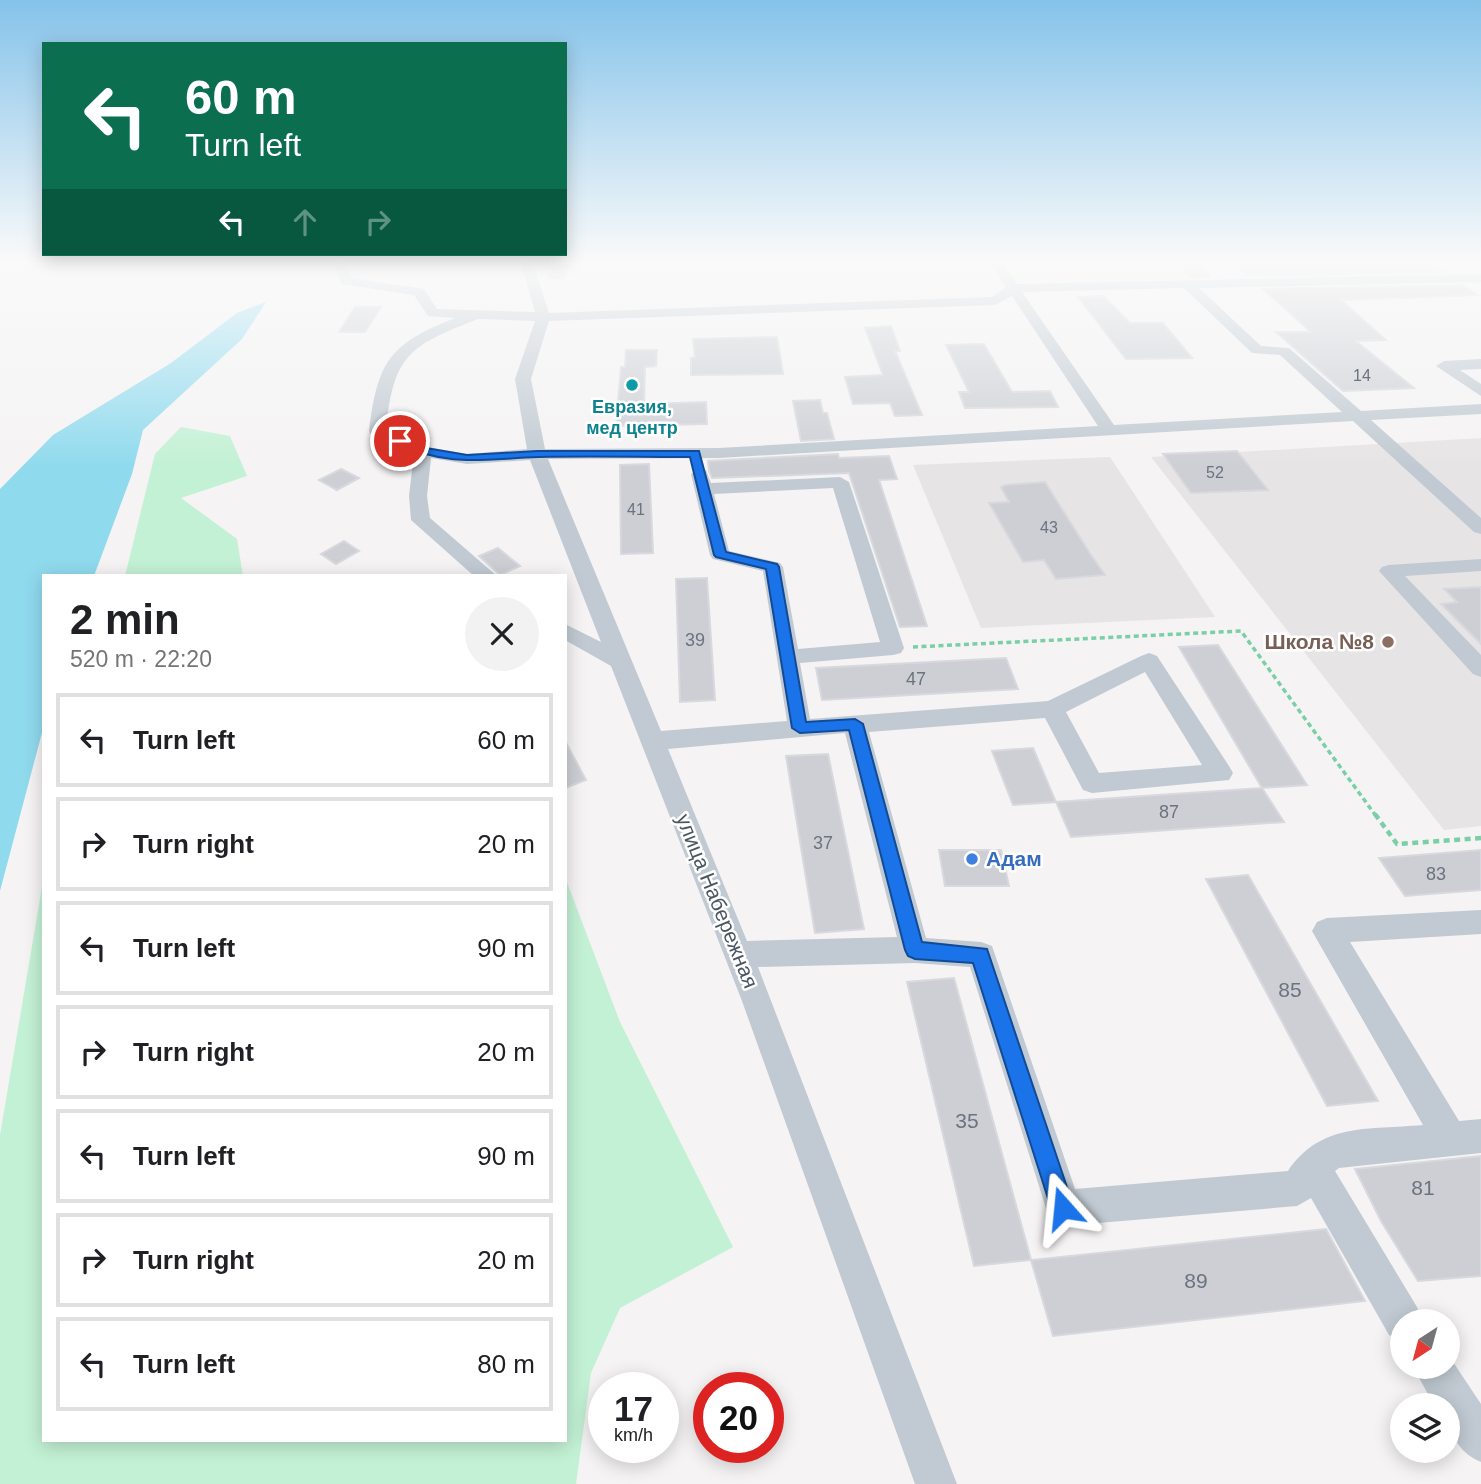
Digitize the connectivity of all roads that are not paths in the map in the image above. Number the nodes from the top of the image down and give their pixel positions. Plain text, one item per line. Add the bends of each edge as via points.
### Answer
1 (438, 329) edge
2 (539, 329) edge
3 (1042, 329) edge
4 (1235, 329) edge
5 (1481, 364) edge
6 (1481, 391) edge
7 (1481, 409) edge
8 (1355, 417) junction
9 (1110, 432) junction
10 (423, 451) junction
11 (695, 453) junction
12 (537, 454) junction
13 (704, 489) junction
14 (1481, 528) edge
15 (1481, 565) edge
16 (484, 574) edge
17 (567, 632) edge
18 (788, 657) junction
19 (621, 662) junction
20 (1481, 670) edge
21 (1052, 709) junction
22 (855, 724) junction
23 (800, 728) junction
24 (653, 741) junction
25 (1481, 922) edge
26 (915, 950) junction
27 (738, 954) junction
28 (1465, 1138) edge
29 (1312, 1166) junction
30 (1397, 1309) edge
31 (1441, 1379) edge
32 (1481, 1441) edge
33 (936, 1484) edge

1 - 10 street via 399,353 387,371 380,398 377,430
2 - 12 street, улица Набережная via 523,379
3 - 9 street
4 - 8 street via 1257,350 1284,351
5 - 6 street via 1444,366
7 - 8 street
8 - 9 street
8 - 14 street
9 - 11 street
10 - 12 street via 467,459
10 - 16 street via 418,496 421,520
11 - 12 street
11 - 13 street
12 - 19 street, улица Набережная
13 - 18 street via 720,555 773,567
13 - 18 street via 840,482 893,648
15 - 20 street via 1389,571
17 - 19 street
18 - 23 street
19 - 24 street, улица Набережная
21 - 21 street via 1149,661 1220,773 1092,783
21 - 22 street
22 - 23 street
22 - 26 street
23 - 24 street
24 - 27 street, улица Набережная
25 - 28 street via 1327,931
26 - 27 street
26 - 29 street via 981,955 1063,1208 1297,1188
27 - 33 street, улица Набережная
28 - 29 street via 1333,1151
29 - 30 street
31 - 32 street

